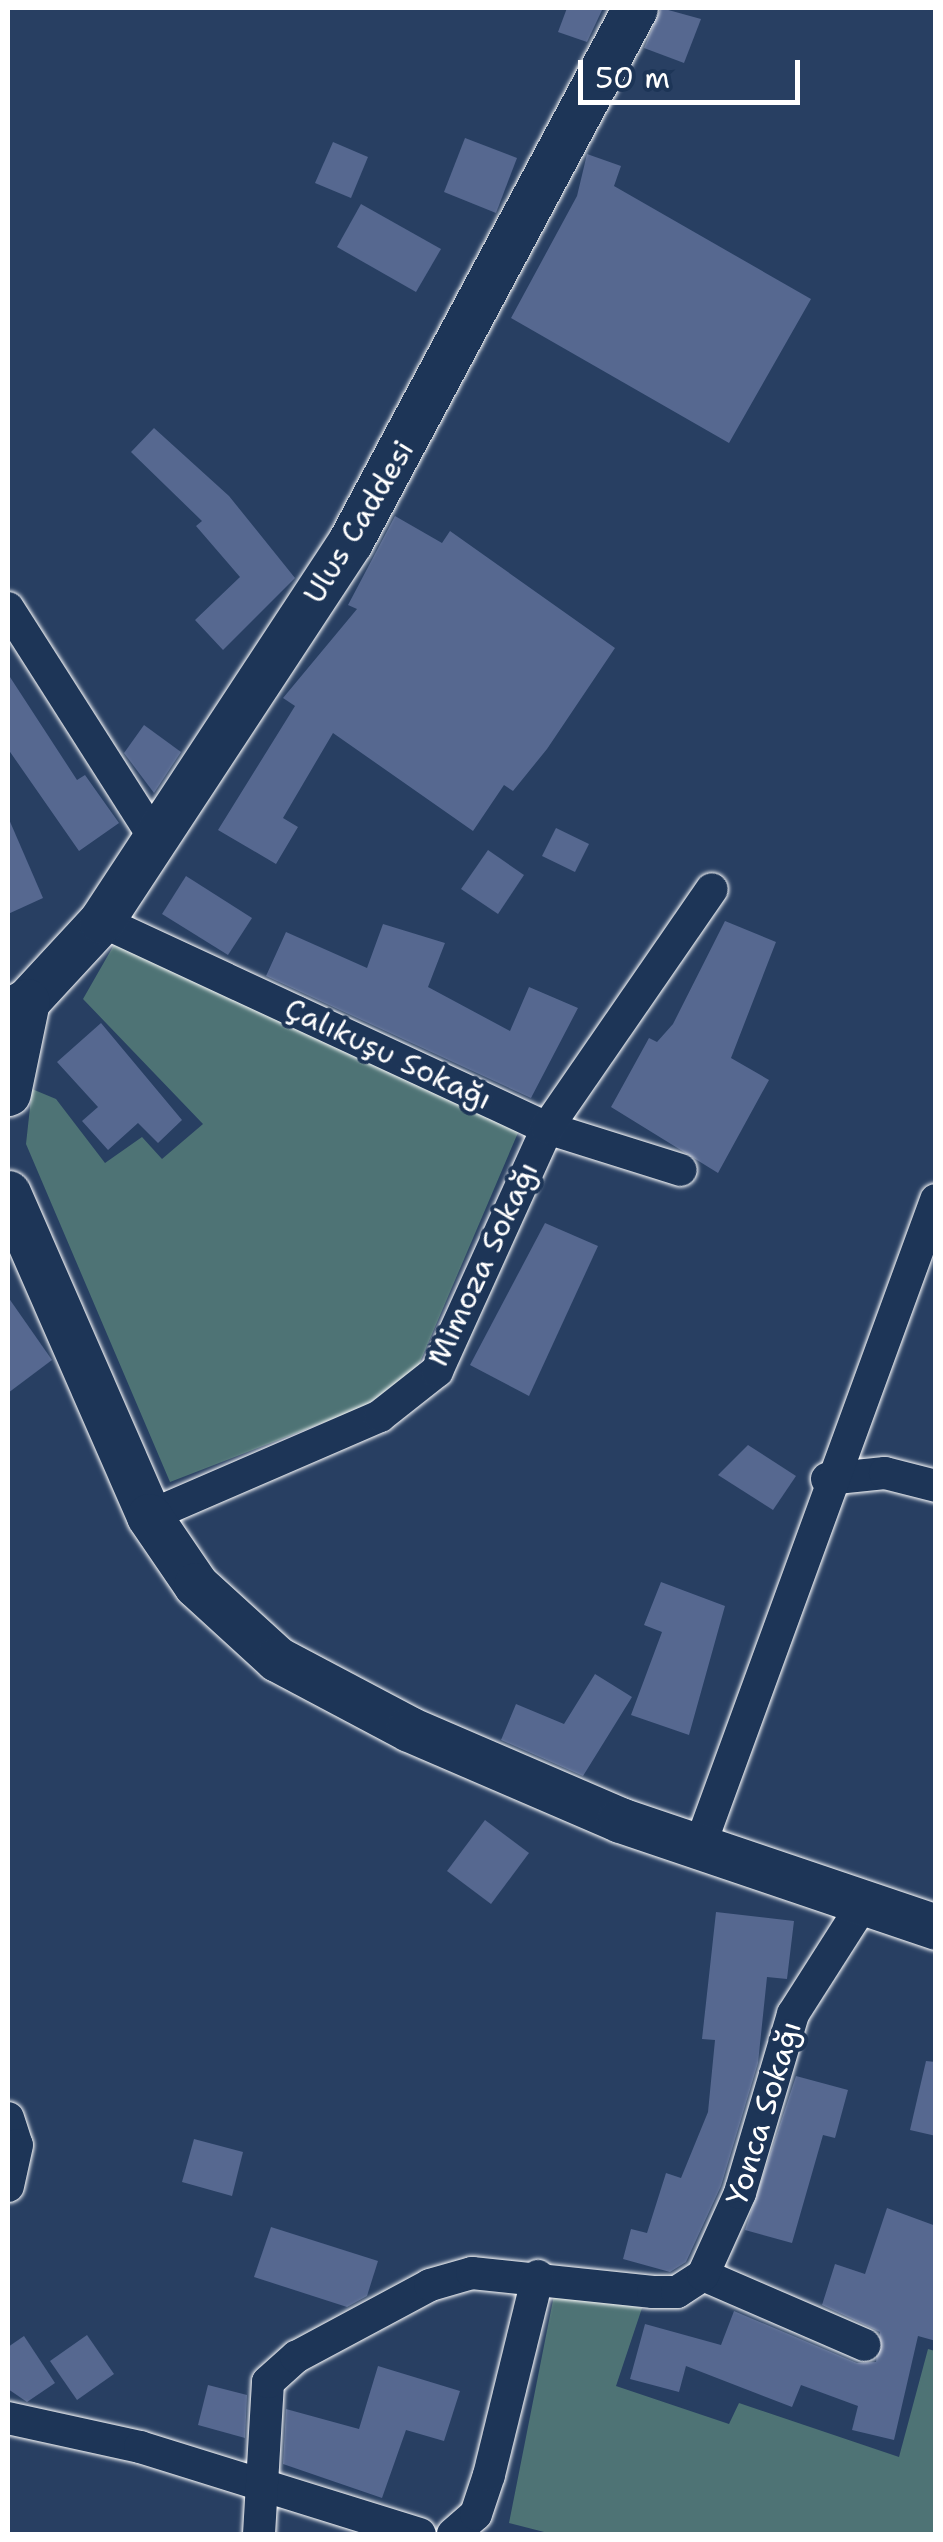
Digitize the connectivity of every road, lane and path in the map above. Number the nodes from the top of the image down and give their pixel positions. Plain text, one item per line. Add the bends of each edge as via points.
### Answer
1 (635, 8) edge
2 (8, 608) edge
3 (154, 839) junction
4 (712, 888) dead end
5 (101, 921) junction
6 (18, 1006) edge
7 (8, 1094) edge
8 (547, 1128) junction
9 (681, 1170) dead end
10 (8, 1193) edge
11 (936, 1200) edge
12 (827, 1479) junction
13 (936, 1486) edge
14 (149, 1516) junction
15 (698, 1851) junction
16 (863, 1904) junction
17 (936, 1927) edge
18 (8, 2118) edge
19 (8, 2186) edge
20 (702, 2275) junction
21 (538, 2276) junction
22 (865, 2345) dead end
23 (8, 2418) edge
24 (263, 2488) junction
25 (259, 2534) edge
26 (420, 2534) edge
27 (453, 2534) edge

1 - 3 street, Ulus Caddesi via 350,542
2 - 3 street
3 - 5 street, Ulus Caddesi
4 - 8 street, Mimoza Sokağı
5 - 6 street, Ulus Caddesi
5 - 8 street, Çalıkuşu Sokağı
6 - 7 street, Ulus Caddesi
8 - 9 street, Çalıkuşu Sokağı
8 - 14 street, Mimoza Sokağı via 451,1346 412,1396
10 - 14 street
11 - 12 street
12 - 13 street via 886,1473
12 - 15 street
14 - 15 street via 230,1621 323,1687
15 - 16 street
16 - 17 street
16 - 20 street, Yonca Sokağı via 793,2014 740,2193
18 - 19 street via 17,2145
20 - 21 street via 677,2292
20 - 22 street
21 - 24 street via 497,2270 430,2285 278,2367 264,2404
21 - 27 street via 489,2475 476,2514
23 - 24 street via 140,2447
24 - 25 street
24 - 26 street

